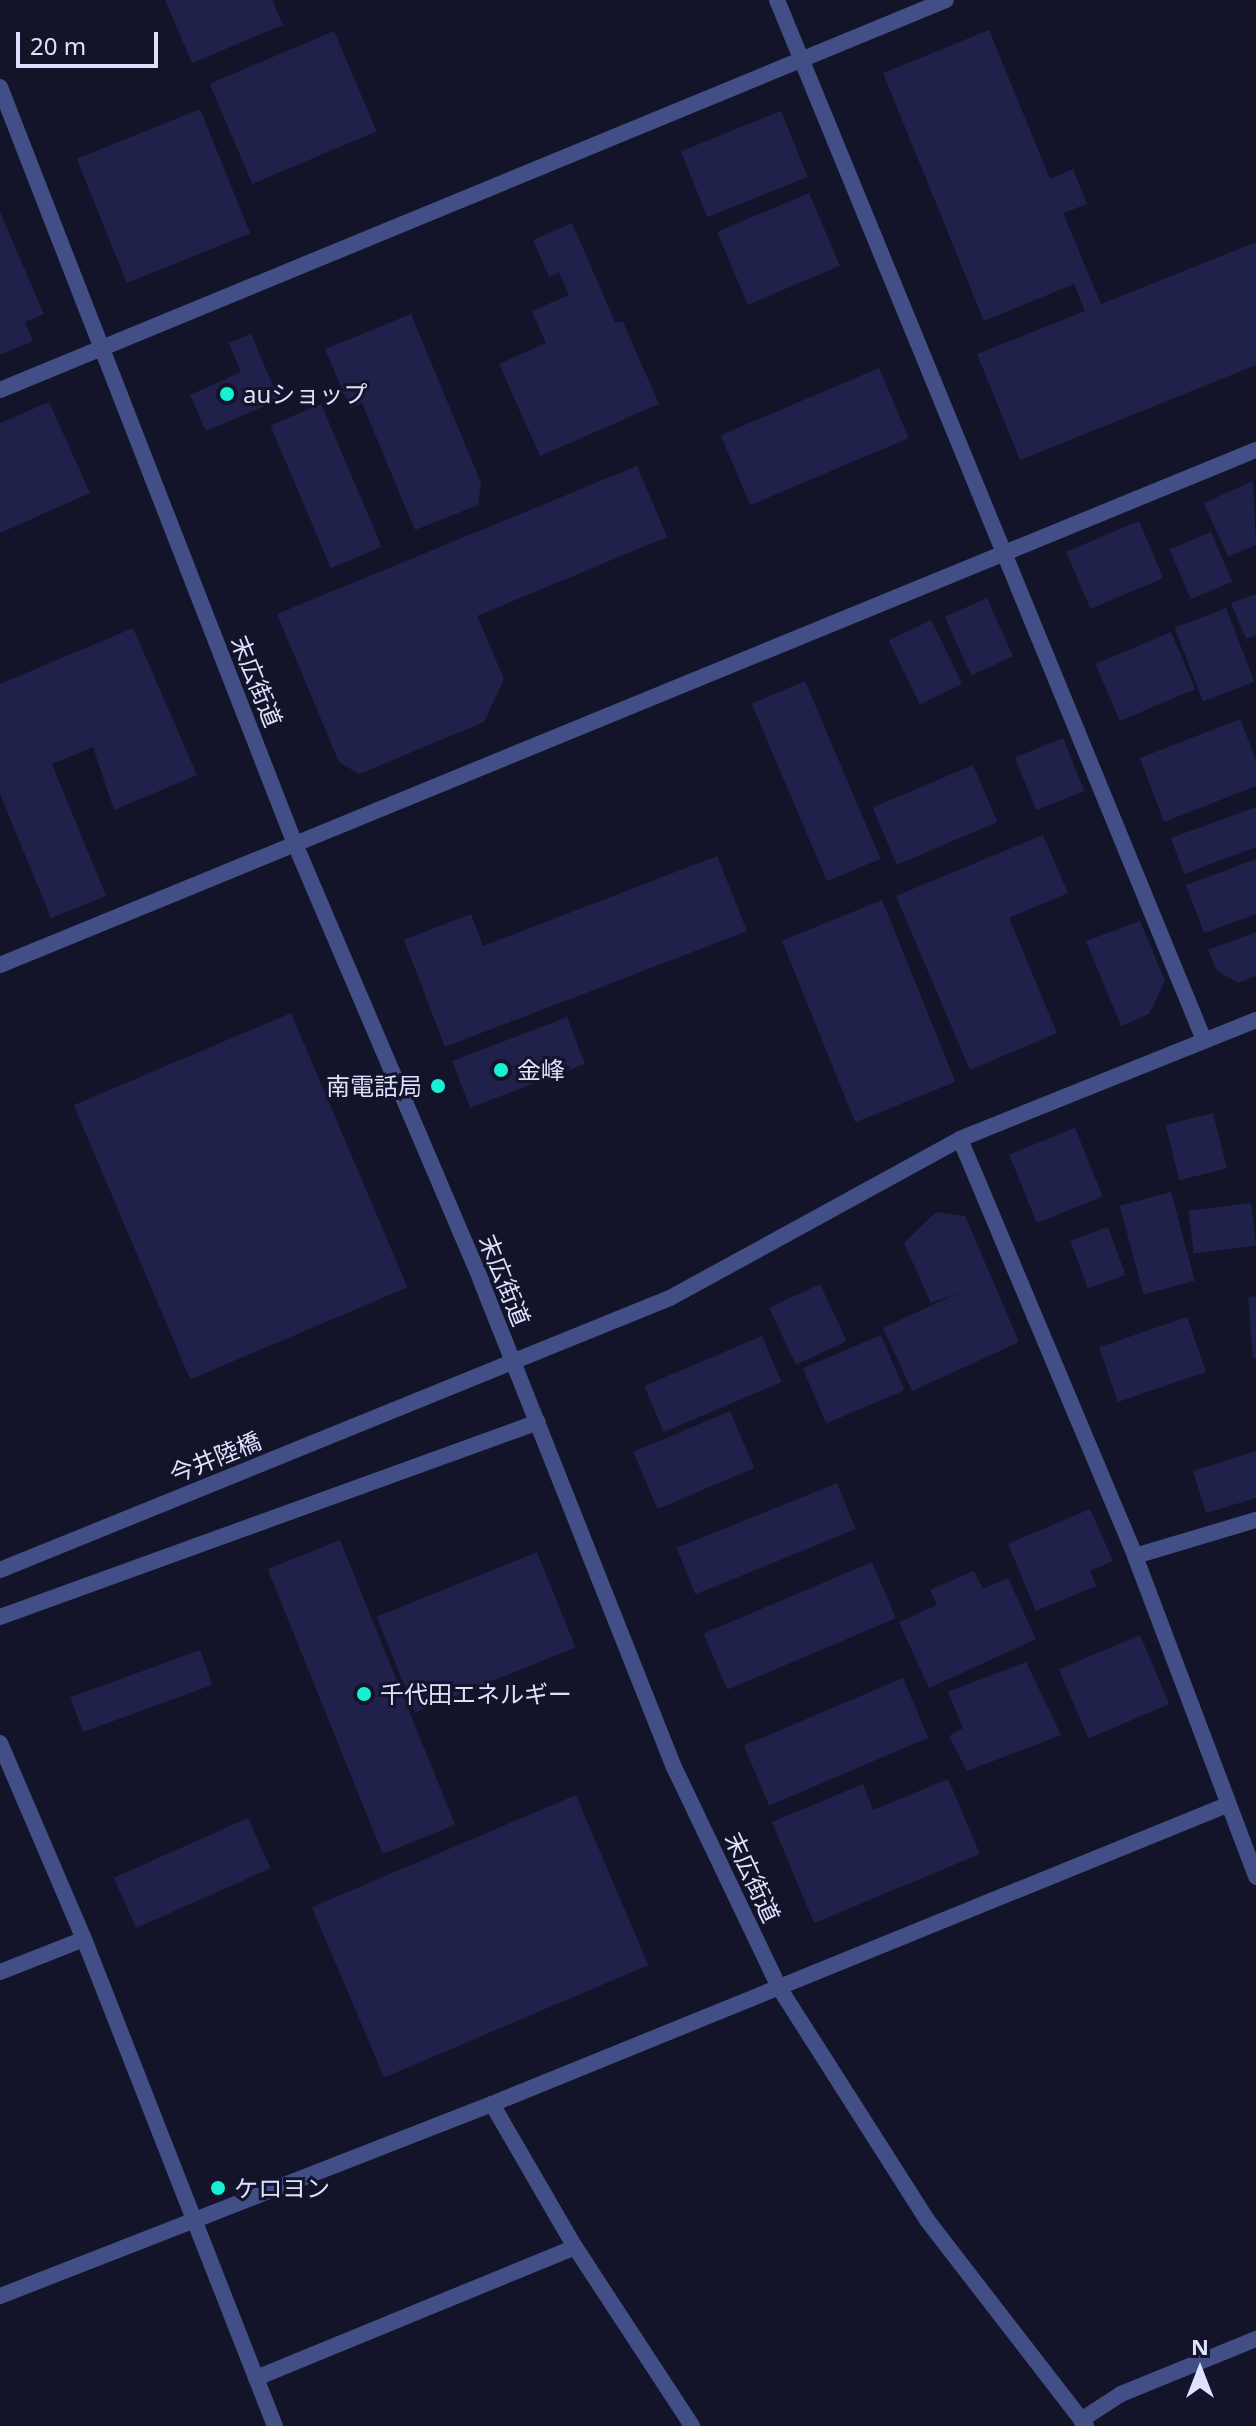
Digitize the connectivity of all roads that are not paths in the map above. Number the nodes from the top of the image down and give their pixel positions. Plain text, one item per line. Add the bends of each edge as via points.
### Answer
1 (777, 0) edge
2 (946, 0) edge
3 (800, 59) junction
4 (0, 87) edge
5 (99, 349) junction
6 (0, 390) edge
7 (1254, 456) edge
8 (1005, 554) junction
9 (295, 844) junction
10 (0, 965) edge
11 (1256, 1020) edge
12 (1204, 1040) junction
13 (960, 1139) junction
14 (512, 1361) junction
15 (538, 1422) junction
16 (1256, 1520) edge
17 (1135, 1556) junction
18 (0, 1570) edge
19 (0, 1617) edge
20 (0, 1743) edge
21 (1227, 1805) junction
22 (1256, 1877) edge
23 (84, 1939) junction
24 (0, 1972) edge
25 (780, 1989) junction
26 (492, 2104) junction
27 (192, 2220) junction
28 (575, 2247) junction
29 (1, 2291) edge
30 (1256, 2339) edge
31 (256, 2378) junction
32 (1083, 2423) edge
33 (275, 2426) edge
34 (692, 2426) edge

1 - 3 street
2 - 3 street
3 - 5 street
3 - 8 street
4 - 5 street, 末広街道
5 - 6 street
5 - 9 street, 末広街道
7 - 8 street
8 - 9 street
8 - 12 street
9 - 10 street
9 - 14 street, 末広街道
11 - 12 street, 今井陸橋
12 - 13 street, 今井陸橋
13 - 14 street, 今井陸橋 via 670,1298
13 - 17 street
14 - 15 street, 末広街道
14 - 18 street, 今井陸橋
15 - 19 street
15 - 25 street, 末広街道 via 673,1765
16 - 17 street
17 - 21 street
20 - 23 street
21 - 22 street
21 - 25 street
23 - 24 street
23 - 27 street
25 - 26 street
25 - 32 street, 末広街道 via 927,2220
26 - 27 street
26 - 28 street
27 - 29 street
27 - 31 street
28 - 31 street
28 - 34 street
30 - 32 street via 1121,2394
31 - 33 street

